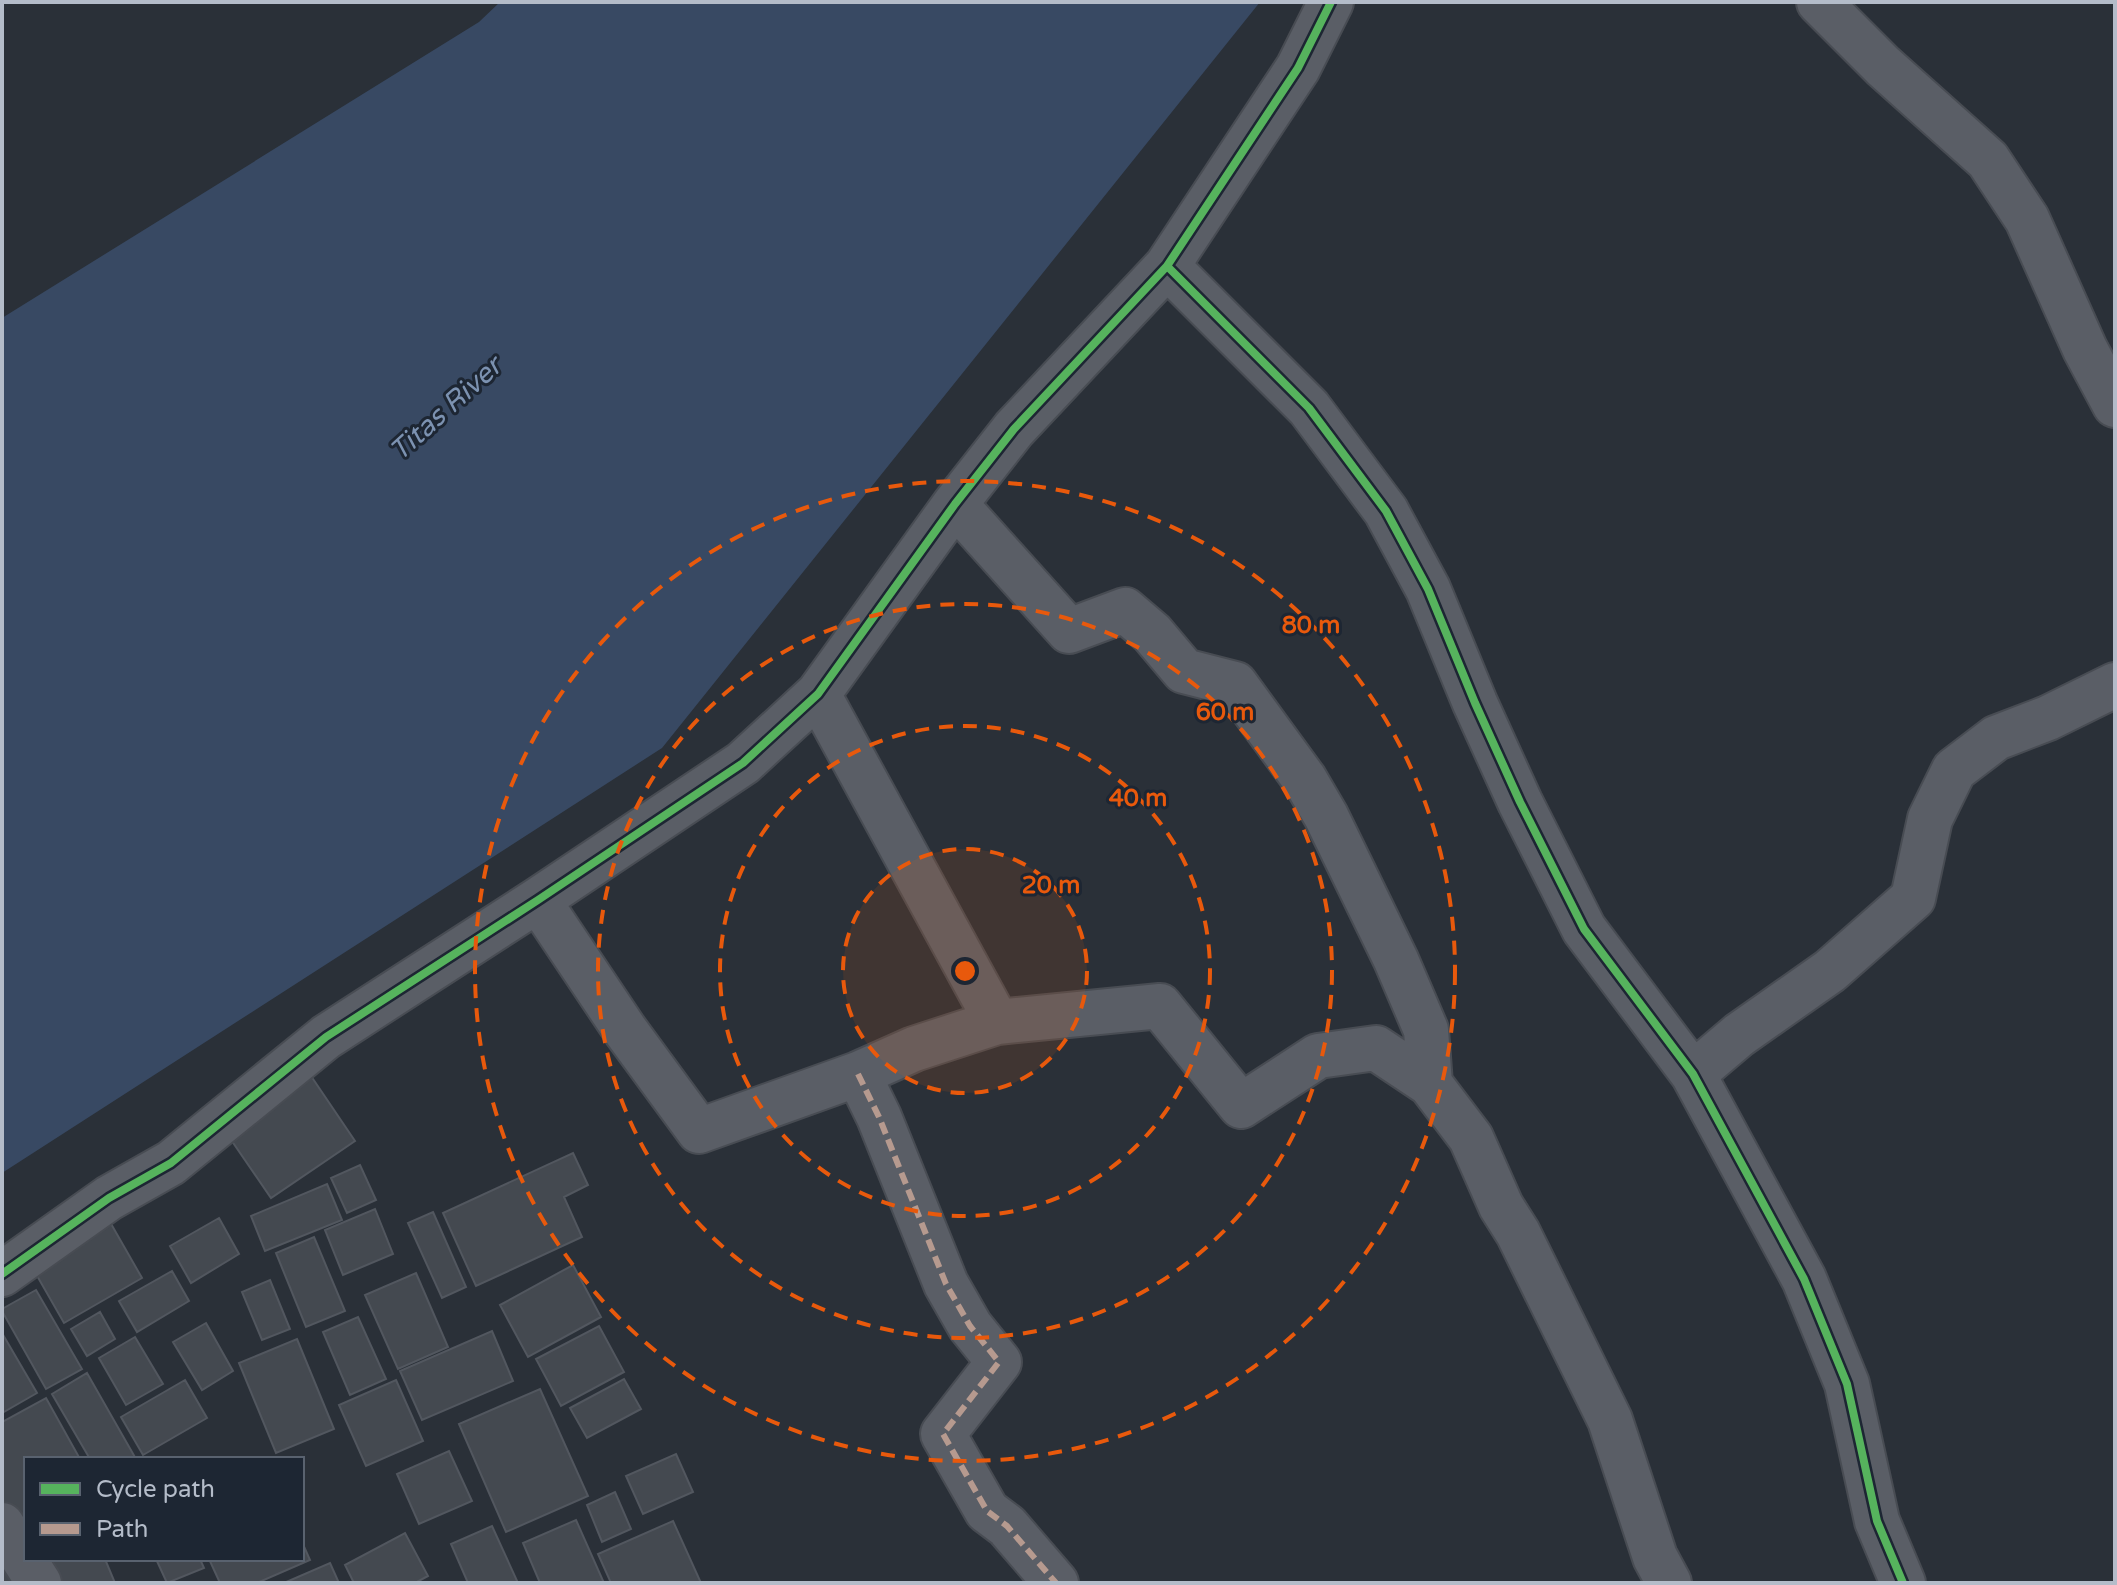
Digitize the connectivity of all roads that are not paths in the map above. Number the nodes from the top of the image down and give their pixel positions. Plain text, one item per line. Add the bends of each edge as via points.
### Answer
1 (1331, 2) edge
2 (1839, 9) edge
3 (1167, 266) junction
4 (2115, 405) edge
5 (955, 504) junction
6 (2115, 685) edge
7 (818, 694) junction
8 (538, 900) junction
9 (997, 1022) junction
10 (858, 1074) junction
11 (1693, 1074) junction
12 (1430, 1084) junction
13 (2, 1274) edge
14 (2, 1525) edge
15 (24, 1559) edge
16 (25, 1561) edge
17 (39, 1583) edge
18 (1056, 1583) edge
19 (1669, 1583) edge
20 (1903, 1583) edge

1 - 3 street via 1298,68
2 - 4 street via 1988,160 2027,219
3 - 5 street via 1014,429
3 - 11 street via 1309,408 1386,511 1428,589 1507,774 1584,929
5 - 7 street
5 - 12 street via 1069,631 1125,610 1184,671 1235,684 1305,780 1396,960 1426,1030
6 - 11 street via 1996,738 1954,770 1930,819 1913,898 1830,971
7 - 8 street via 743,763
7 - 9 street
8 - 10 street via 699,1131
8 - 13 street via 326,1037 171,1163 109,1198
9 - 10 street
9 - 12 street via 1160,1006 1241,1106 1318,1056 1376,1048
10 - 18 street via 946,1284 999,1362 943,1434 987,1511 1007,1526
11 - 20 street via 1804,1279 1847,1384 1877,1521
12 - 19 street via 1471,1138 1610,1420 1655,1557
14 - 15 street
16 - 17 street

